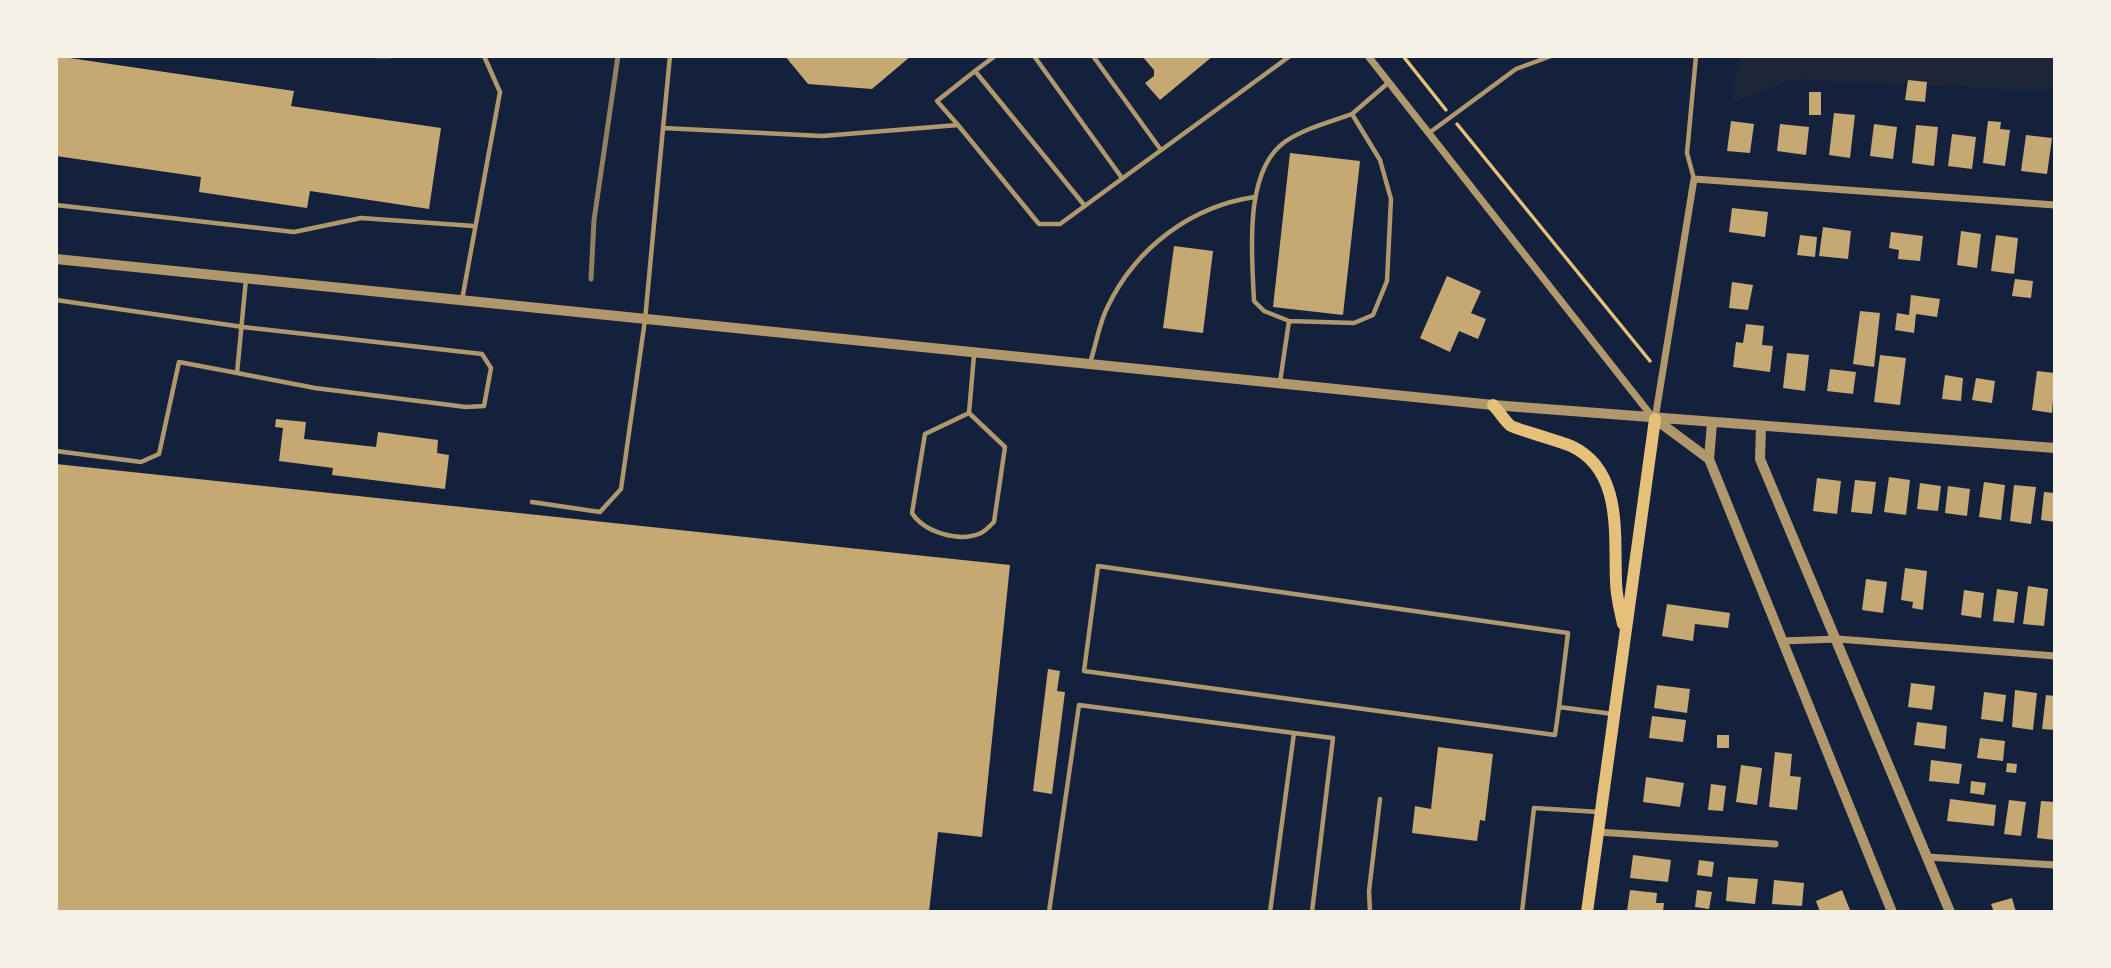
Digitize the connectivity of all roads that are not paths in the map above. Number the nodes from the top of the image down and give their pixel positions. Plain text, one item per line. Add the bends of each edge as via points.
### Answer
1 (376, 56) edge
2 (390, 56) edge
3 (484, 56) edge
4 (670, 56) edge
5 (995, 56) edge
6 (1034, 56) edge
7 (1093, 56) edge
8 (1290, 56) edge
9 (1368, 56) edge
10 (1551, 56) edge
11 (1696, 56) edge
12 (975, 71) junction
13 (1388, 82) junction
14 (1352, 114) junction
15 (958, 125) junction
16 (663, 128) junction
17 (1429, 133) junction
18 (1161, 150) junction
19 (1122, 178) junction
20 (1694, 178) junction
21 (1255, 197) junction
22 (56, 205) edge
23 (2055, 205) edge
24 (1085, 206) junction
25 (474, 226) junction
26 (56, 259) edge
27 (246, 279) junction
28 (56, 300) edge
29 (461, 301) junction
30 (645, 320) junction
31 (1289, 321) junction
32 (243, 327) junction
33 (974, 354) junction
34 (1090, 366) junction
35 (237, 373) junction
36 (1280, 383) junction
37 (1493, 405) junction
38 (969, 412) junction
39 (1655, 419) junction
40 (1712, 423) junction
41 (1760, 427) junction
42 (2055, 448) edge
43 (56, 451) edge
44 (1709, 459) junction
45 (531, 502) dead end
46 (1625, 638) junction
47 (1838, 639) junction
48 (1782, 641) junction
49 (2055, 656) edge
50 (1559, 706) junction
51 (1614, 714) junction
52 (1294, 733) junction
53 (1380, 799) dead end
54 (1600, 812) junction
55 (1598, 832) junction
56 (1775, 844) dead end
57 (1927, 857) junction
58 (2055, 865) edge
59 (1049, 912) edge
60 (1270, 912) edge
61 (1312, 912) edge
62 (1370, 912) edge
63 (1522, 912) edge
64 (1587, 912) edge
65 (1892, 912) edge
66 (1950, 912) edge

1 - 2 lane
3 - 25 lane via 500,92
4 - 16 lane
5 - 12 lane
6 - 19 lane
7 - 18 lane
8 - 18 lane
9 - 13 street
10 - 17 lane via 1516,69
11 - 20 lane via 1687,153
12 - 15 lane via 937,101
12 - 24 lane
13 - 14 lane
13 - 17 street
14 - 21 lane via 1285,142 1267,160
14 - 31 lane via 1380,160 1391,199 1387,281 1373,315 1354,323
15 - 16 lane via 822,136
15 - 24 lane via 1039,224 1060,223
16 - 30 lane
17 - 39 street
18 - 19 lane
19 - 24 lane
20 - 23 street
20 - 39 street
21 - 31 lane via 1254,301 1264,311
21 - 34 lane via 1225,201 1197,213 1129,268 1106,308
22 - 25 lane via 294,232 361,218
25 - 29 lane
26 - 27 street
27 - 29 street
27 - 32 lane
28 - 32 lane
29 - 30 street
30 - 33 street
30 - 45 lane via 621,489 600,512
31 - 36 lane
32 - 35 lane
32 - 35 lane via 482,354 491,368 489,391 484,406 466,407
33 - 34 street
33 - 38 lane
34 - 36 street
35 - 43 lane via 179,362 163,444 152,459 141,462
36 - 37 street
37 - 39 street
37 - 46 main road via 1512,428 1576,448 1608,485 1616,522 1616,584
38 - 38 lane via 925,434 912,513 934,531 963,536 981,534 994,522 1005,447
39 - 40 street
39 - 44 street
39 - 46 main road
40 - 41 street
40 - 44 street
41 - 42 street
41 - 47 street via 1760,459
44 - 48 street
46 - 51 main road
47 - 48 street
47 - 49 street
47 - 57 street
48 - 65 street
50 - 50 lane via 1555,735 1084,671 1098,566 1569,633
50 - 51 lane
51 - 54 main road
52 - 59 lane via 1079,705
52 - 60 lane
52 - 61 lane via 1333,738
53 - 62 lane via 1368,891
54 - 55 main road
54 - 63 lane via 1534,808
55 - 56 street
55 - 64 main road
57 - 58 street
57 - 66 street

